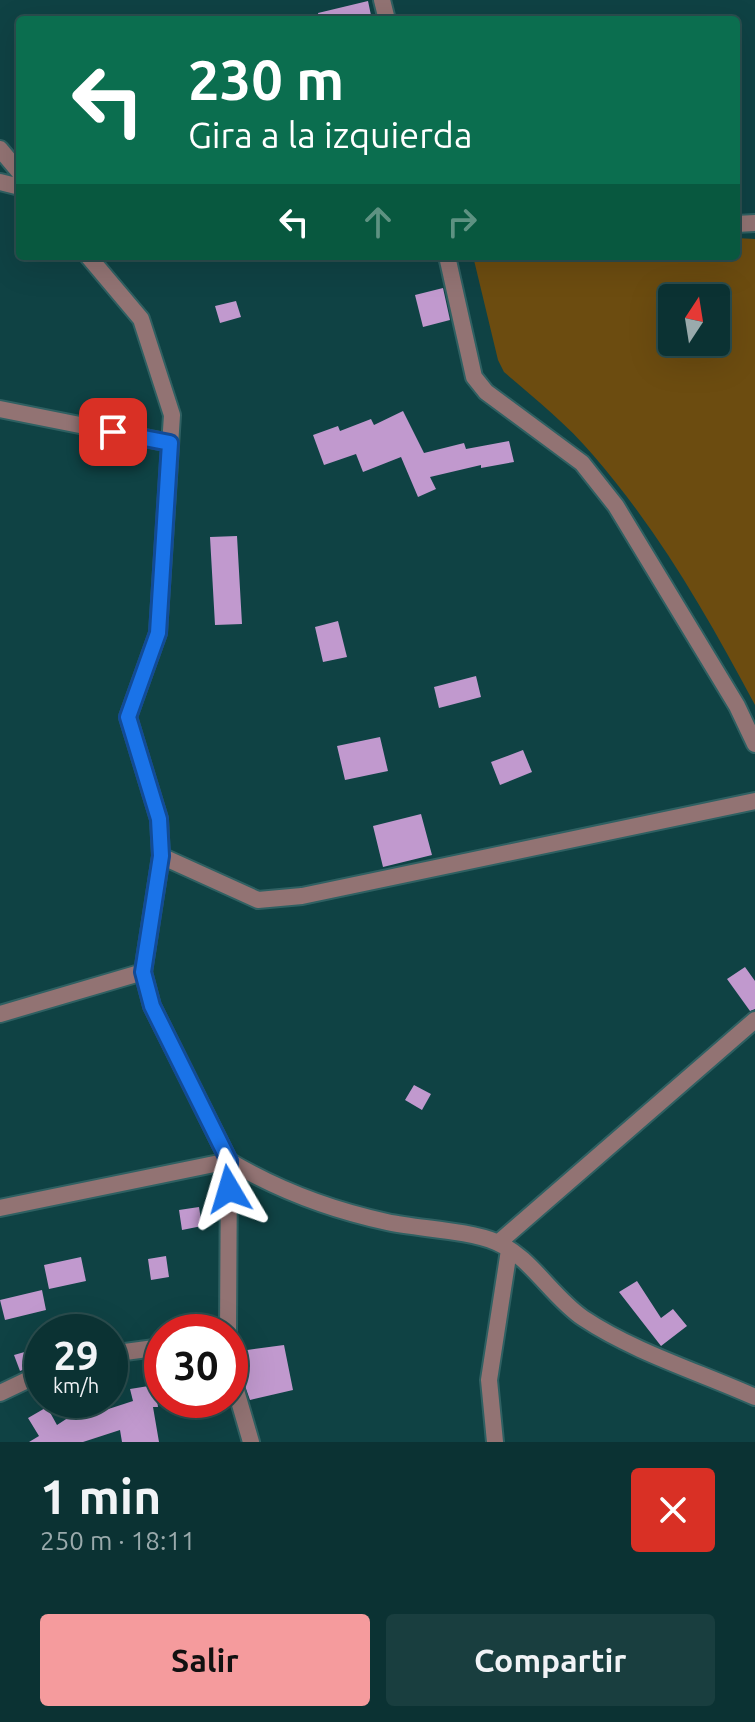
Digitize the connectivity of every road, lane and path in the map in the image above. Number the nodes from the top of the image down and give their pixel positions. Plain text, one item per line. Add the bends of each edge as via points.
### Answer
1 (0, 149) edge
2 (16, 168) edge
3 (91, 260) edge
4 (448, 260) edge
5 (0, 409) edge
6 (170, 443) junction
7 (755, 744) edge
8 (755, 801) edge
9 (161, 856) junction
10 (143, 972) junction
11 (0, 1014) edge
12 (755, 1020) edge
13 (229, 1161) junction
14 (0, 1208) edge
15 (504, 1247) junction
16 (228, 1314) edge
17 (24, 1382) edge
18 (0, 1393) edge
19 (755, 1397) edge
20 (244, 1418) edge
21 (251, 1442) edge
22 (495, 1442) edge

1 - 2 street
3 - 6 street via 141,319 172,415
4 - 7 street via 474,377 486,392 582,463 616,506
5 - 6 street
6 - 9 street via 158,633 128,717 159,819
8 - 9 street via 302,896 258,900
9 - 10 street
10 - 11 street
10 - 13 street via 152,1006
12 - 15 street
13 - 14 street
13 - 15 street via 273,1187 329,1206
13 - 16 street
15 - 19 street via 600,1328
15 - 22 street via 489,1380
17 - 18 street
20 - 21 street

